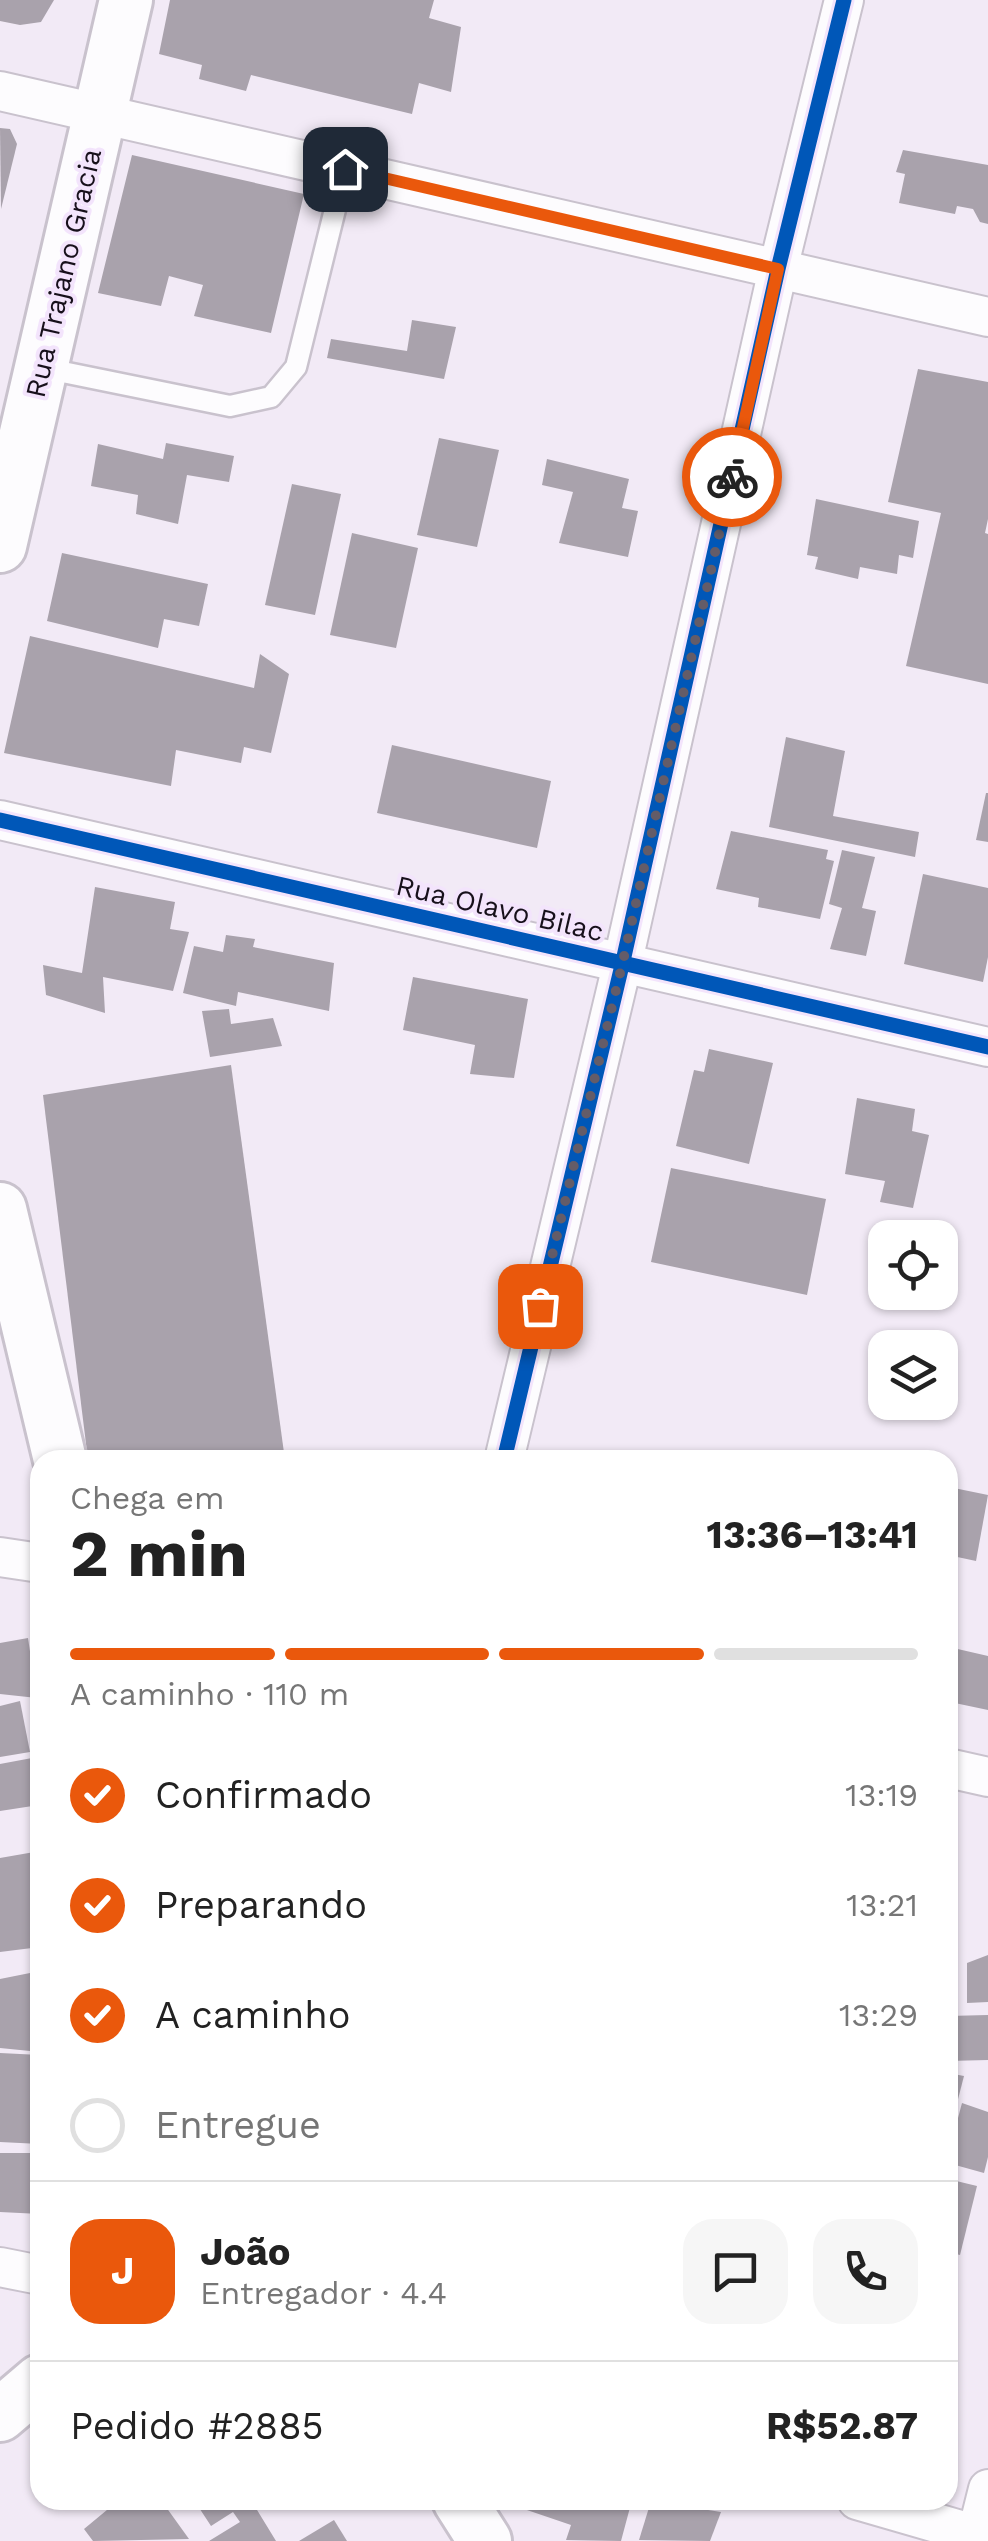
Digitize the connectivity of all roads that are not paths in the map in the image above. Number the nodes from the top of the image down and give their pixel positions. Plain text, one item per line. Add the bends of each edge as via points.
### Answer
1 (126, 0) edge
2 (844, 0) edge
3 (0, 90) edge
4 (100, 112) junction
5 (345, 169) junction
6 (778, 269) junction
7 (988, 317) edge
8 (41, 367) junction
9 (0, 546) edge
10 (0, 820) edge
11 (623, 961) junction
12 (988, 1047) edge
13 (0, 1209) edge
14 (58, 1450) edge
15 (506, 1450) edge
16 (0, 1557) edge
17 (30, 1562) edge
18 (958, 1770) edge
19 (988, 1778) edge
20 (0, 2267) edge
21 (30, 2273) edge
22 (30, 2390) edge
23 (0, 2415) edge
24 (988, 2488) edge
25 (465, 2510) edge
26 (889, 2510) edge
27 (980, 2538) edge
28 (485, 2541) edge

1 - 4 main road, Rua Trajano Gracia
2 - 6 street
3 - 4 street
4 - 5 street
4 - 8 main road, Rua Trajano Gracia
5 - 6 street
5 - 8 lane via 296,367 271,398 230,406
6 - 7 street
6 - 11 street
8 - 9 main road, Rua Trajano Gracia
10 - 11 street, Rua Olavo Bilac
11 - 12 street, Rua Olavo Bilac
11 - 15 street
13 - 14 main road
16 - 17 street
18 - 19 street
20 - 21 street
22 - 23 main road
24 - 27 street
25 - 28 main road
26 - 27 street

